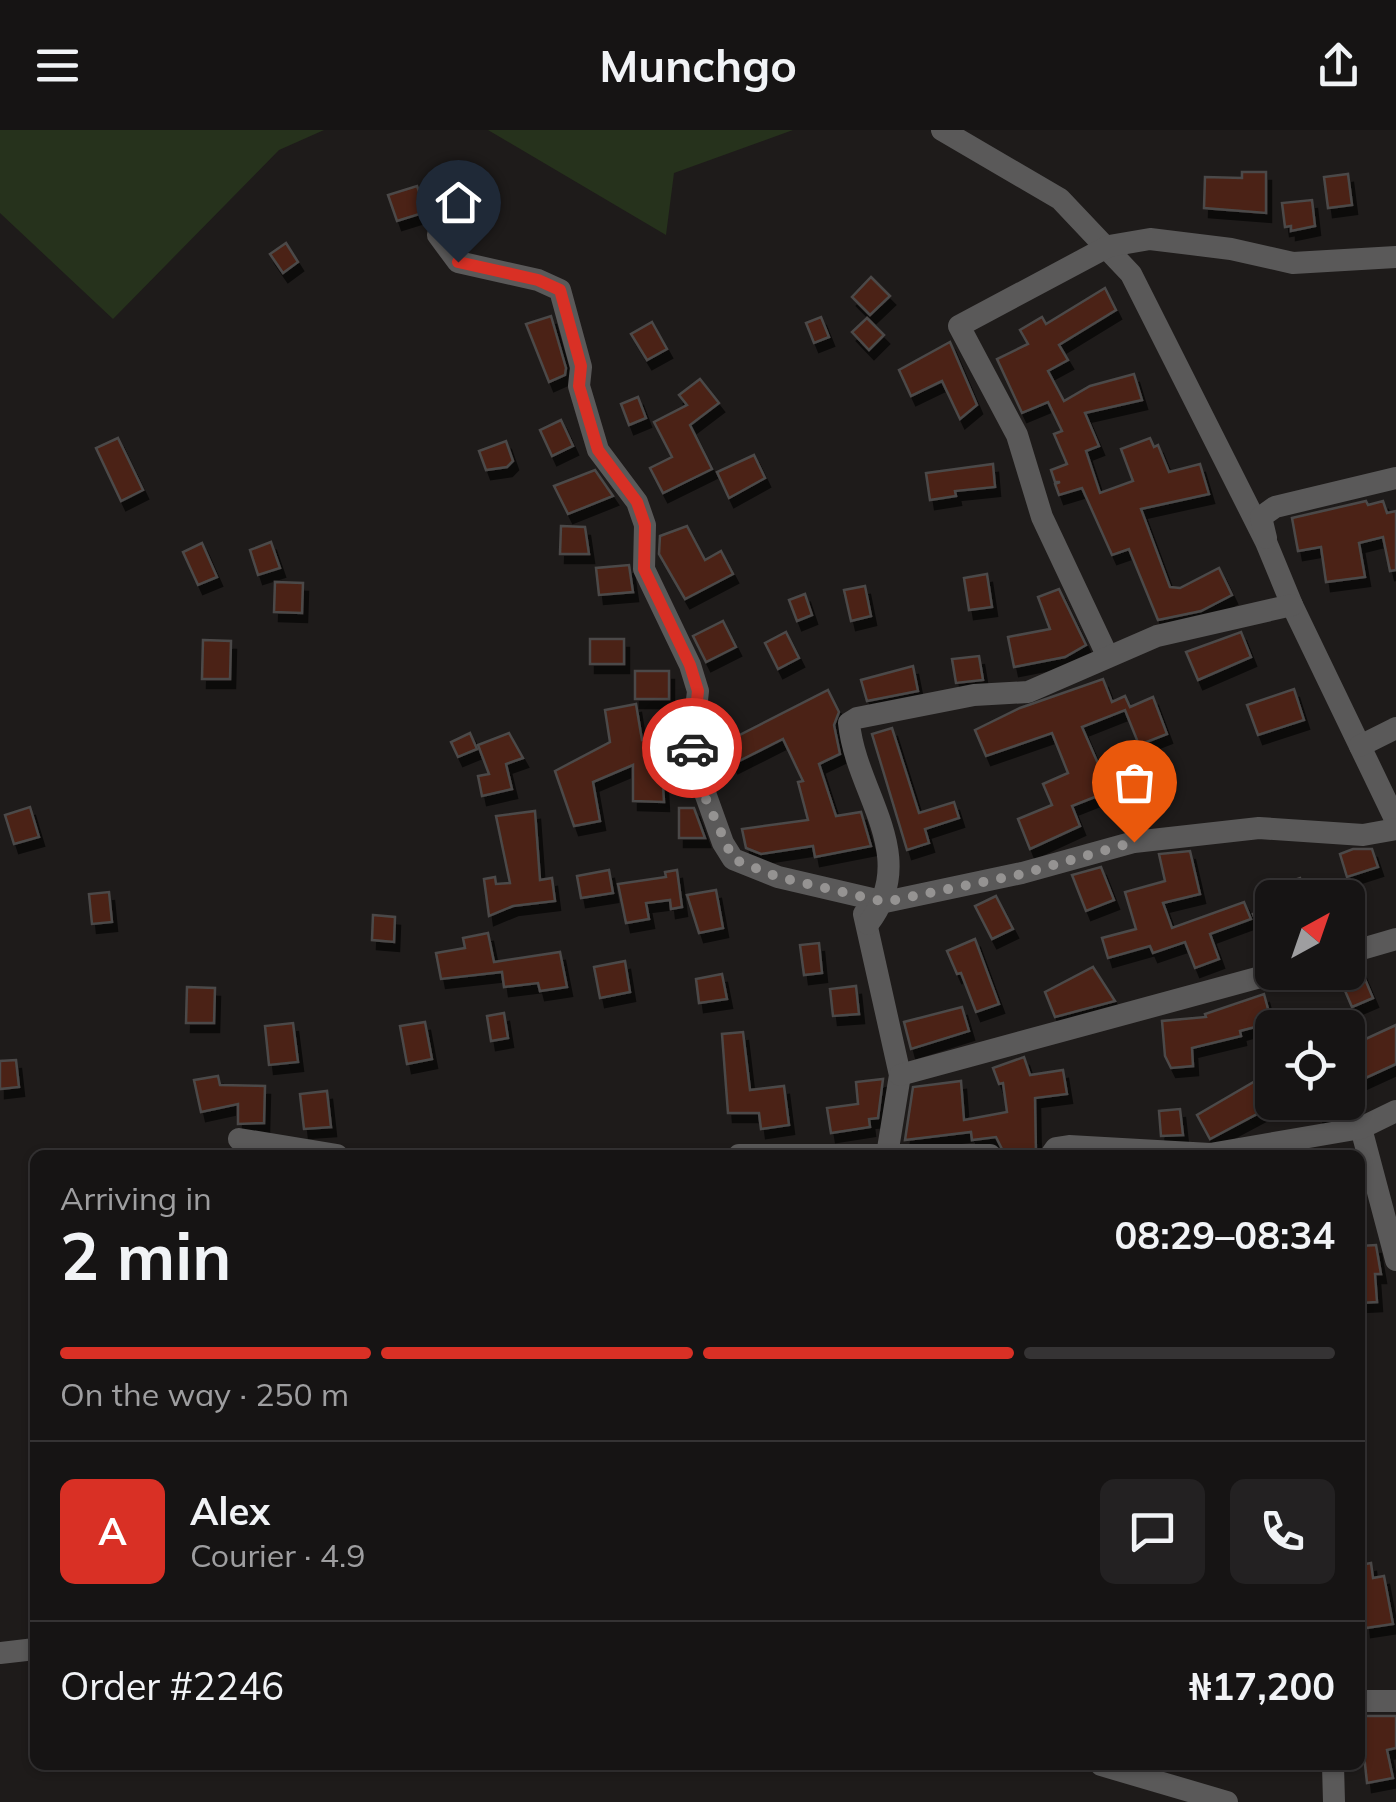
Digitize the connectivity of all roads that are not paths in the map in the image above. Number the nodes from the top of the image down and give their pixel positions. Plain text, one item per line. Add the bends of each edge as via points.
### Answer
1 (942, 130) edge
2 (438, 235) dead end
3 (1110, 246) junction
4 (1396, 257) edge
5 (1396, 478) edge
6 (1266, 542) junction
7 (1292, 606) junction
8 (1107, 654) junction
9 (1396, 728) edge
10 (1360, 746) junction
11 (1396, 825) edge
12 (857, 895) junction
13 (885, 902) junction
14 (868, 924) junction
15 (1396, 939) edge
16 (1365, 948) edge
17 (1255, 978) edge
18 (900, 1074) junction
19 (1396, 1111) edge
20 (1361, 1128) junction
21 (239, 1139) dead end
22 (1279, 1149) edge
23 (306, 1150) edge
24 (888, 1150) edge
25 (1055, 1150) edge
26 (1140, 1150) edge
27 (1396, 1260) edge
28 (30, 1650) edge
29 (0, 1653) edge
30 (1396, 1700) edge
31 (1365, 1701) edge
32 (1333, 1770) edge
33 (1152, 1774) edge
34 (1227, 1802) edge
35 (1334, 1802) edge

1 - 3 street via 1060,200
2 - 12 street via 458,262 560,290 598,450 637,502 645,525 644,569 698,691 691,754 723,844 733,859 751,867
3 - 4 street via 1150,239 1293,264
3 - 6 street via 1131,274
3 - 8 street via 960,326 1017,435 1042,517
5 - 6 street via 1274,507 1262,517
6 - 7 street
7 - 8 street
7 - 10 street
8 - 13 street via 1028,692 974,695 849,724 890,843
9 - 10 street
10 - 11 street
11 - 13 street via 1364,835 1259,828 1134,842
12 - 13 street
12 - 14 street
13 - 14 street
14 - 18 street
15 - 16 street
17 - 18 street
18 - 24 street
19 - 20 street
20 - 22 street
20 - 27 street
21 - 23 street
25 - 26 street
28 - 29 street
30 - 31 street
32 - 35 street
33 - 34 street

